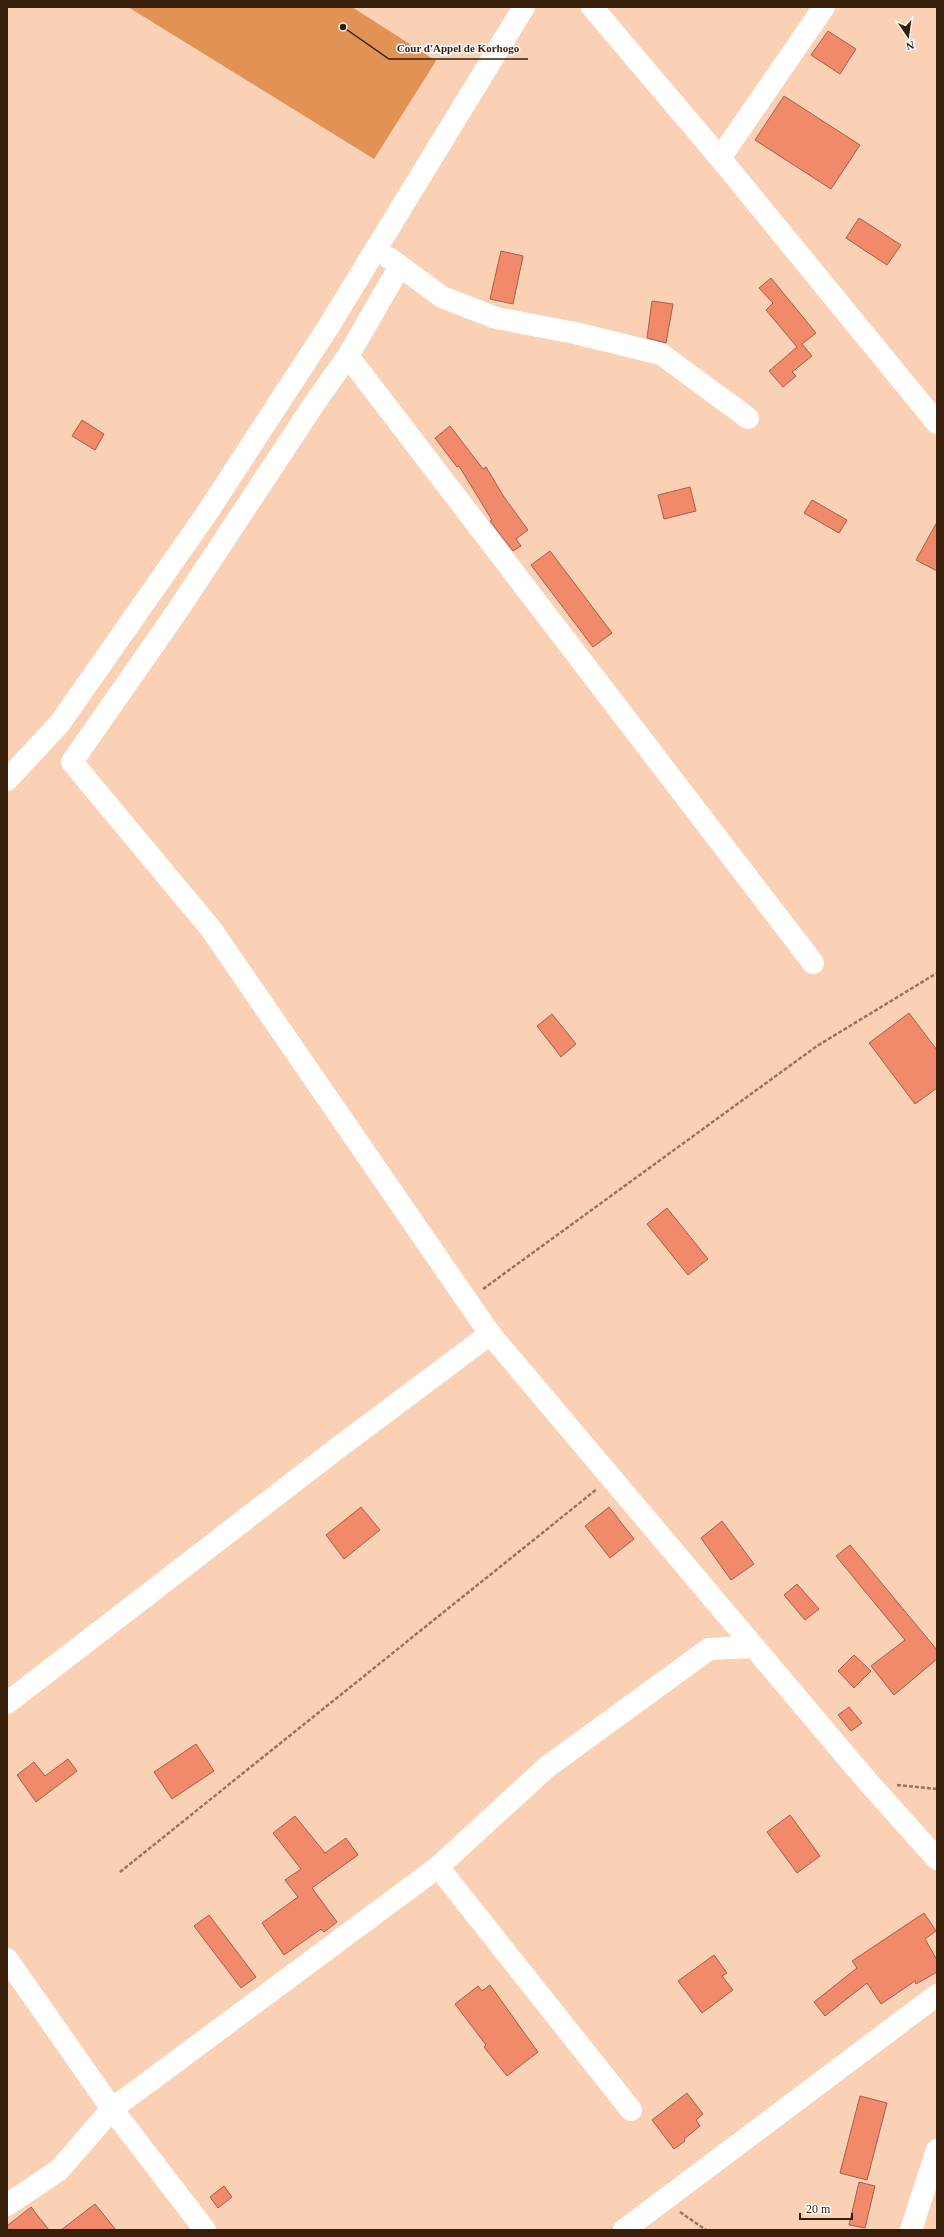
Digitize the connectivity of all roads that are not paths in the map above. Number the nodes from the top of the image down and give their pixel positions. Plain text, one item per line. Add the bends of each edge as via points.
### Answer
1 (524, 7) edge
2 (592, 7) edge
3 (824, 7) edge
4 (720, 158) junction
5 (375, 248) junction
6 (400, 266) junction
7 (348, 356) junction
8 (748, 418) dead end
9 (937, 423) edge
10 (7, 780) edge
11 (813, 963) dead end
12 (490, 1334) junction
13 (754, 1647) junction
14 (7, 1703) edge
15 (937, 1858) edge
16 (438, 1867) junction
17 (7, 1959) edge
18 (937, 1995) edge
19 (112, 2109) junction
20 (631, 2110) dead end
21 (937, 2150) edge
22 (7, 2205) edge
23 (205, 2230) edge
24 (624, 2230) edge
25 (911, 2230) edge

1 - 5 street
2 - 4 street
3 - 4 street
4 - 9 street
5 - 6 street
5 - 10 street via 327,329 205,516 60,723
6 - 7 street
6 - 8 street via 442,297 496,318 575,333 661,354
7 - 11 street
7 - 12 street via 178,610 72,762 211,929
12 - 13 street
12 - 14 street
13 - 15 street via 868,1782
13 - 16 street via 710,1649 547,1767
16 - 19 street
16 - 20 street
17 - 19 street
18 - 24 street
19 - 22 street via 59,2170
19 - 23 street
21 - 25 street

